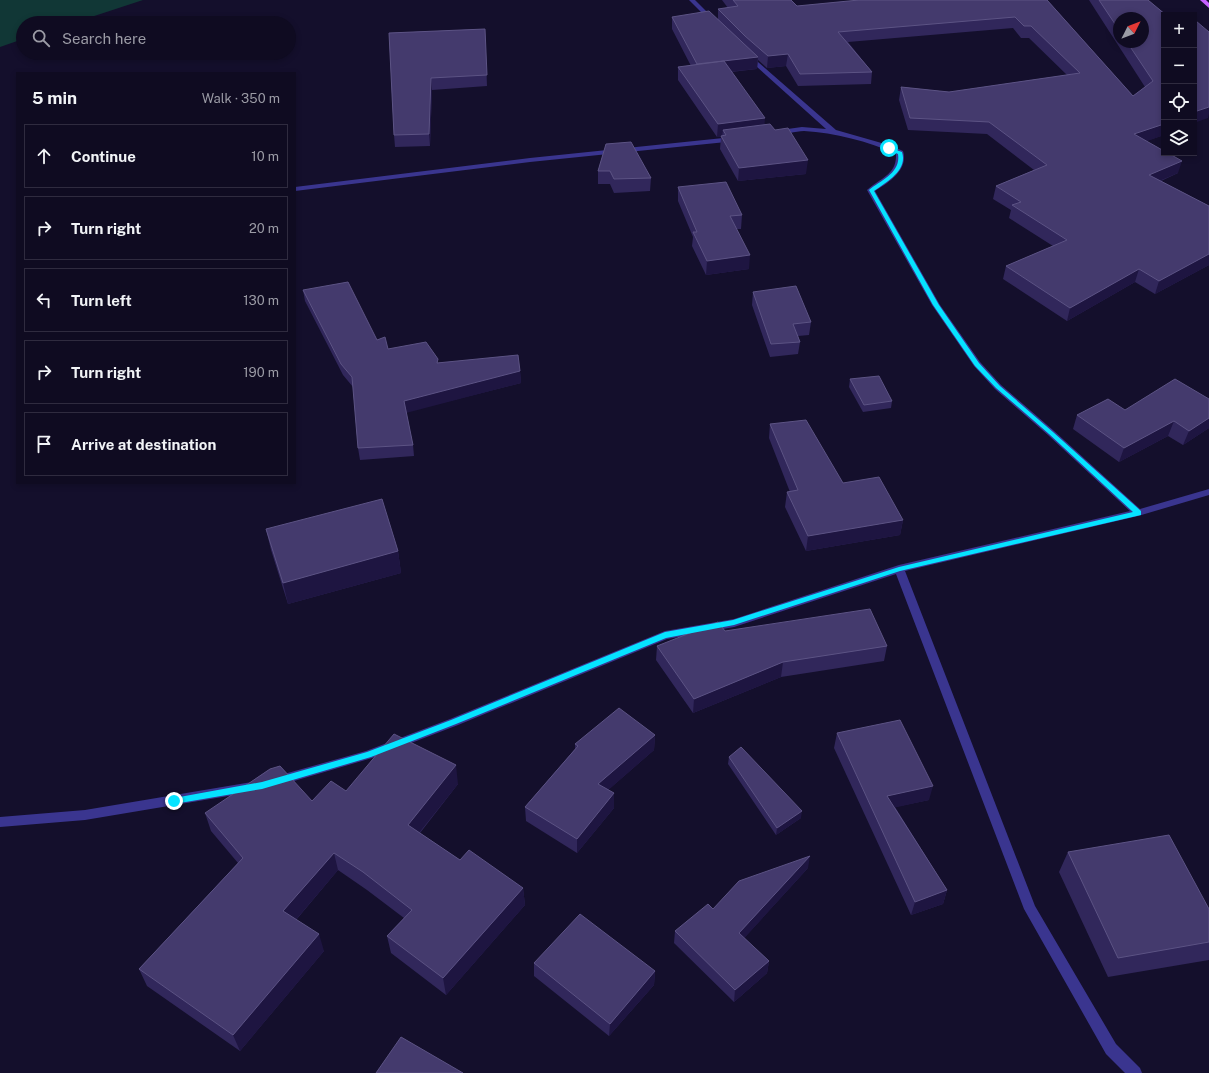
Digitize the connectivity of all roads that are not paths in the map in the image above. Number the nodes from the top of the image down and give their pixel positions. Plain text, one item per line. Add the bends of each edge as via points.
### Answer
1 (692, 0) edge
2 (1203, 0) edge
3 (1209, 6) edge
4 (719, 28) edge
5 (741, 50) edge
6 (833, 132) junction
7 (764, 135) edge
8 (741, 138) edge
9 (296, 189) edge
10 (1209, 492) edge
11 (1138, 513) junction
12 (899, 569) junction
13 (0, 822) edge
14 (1135, 1073) edge

1 - 4 street
2 - 3 main road
5 - 6 street
6 - 7 street via 802,129
6 - 11 street via 900,153 901,161 897,170 886,181 871,190 936,305 977,364 998,387
8 - 9 street via 530,160
10 - 11 street
11 - 12 street
12 - 13 street via 734,623 665,635 368,755 266,784 85,815
12 - 14 street via 1030,909 1111,1049

